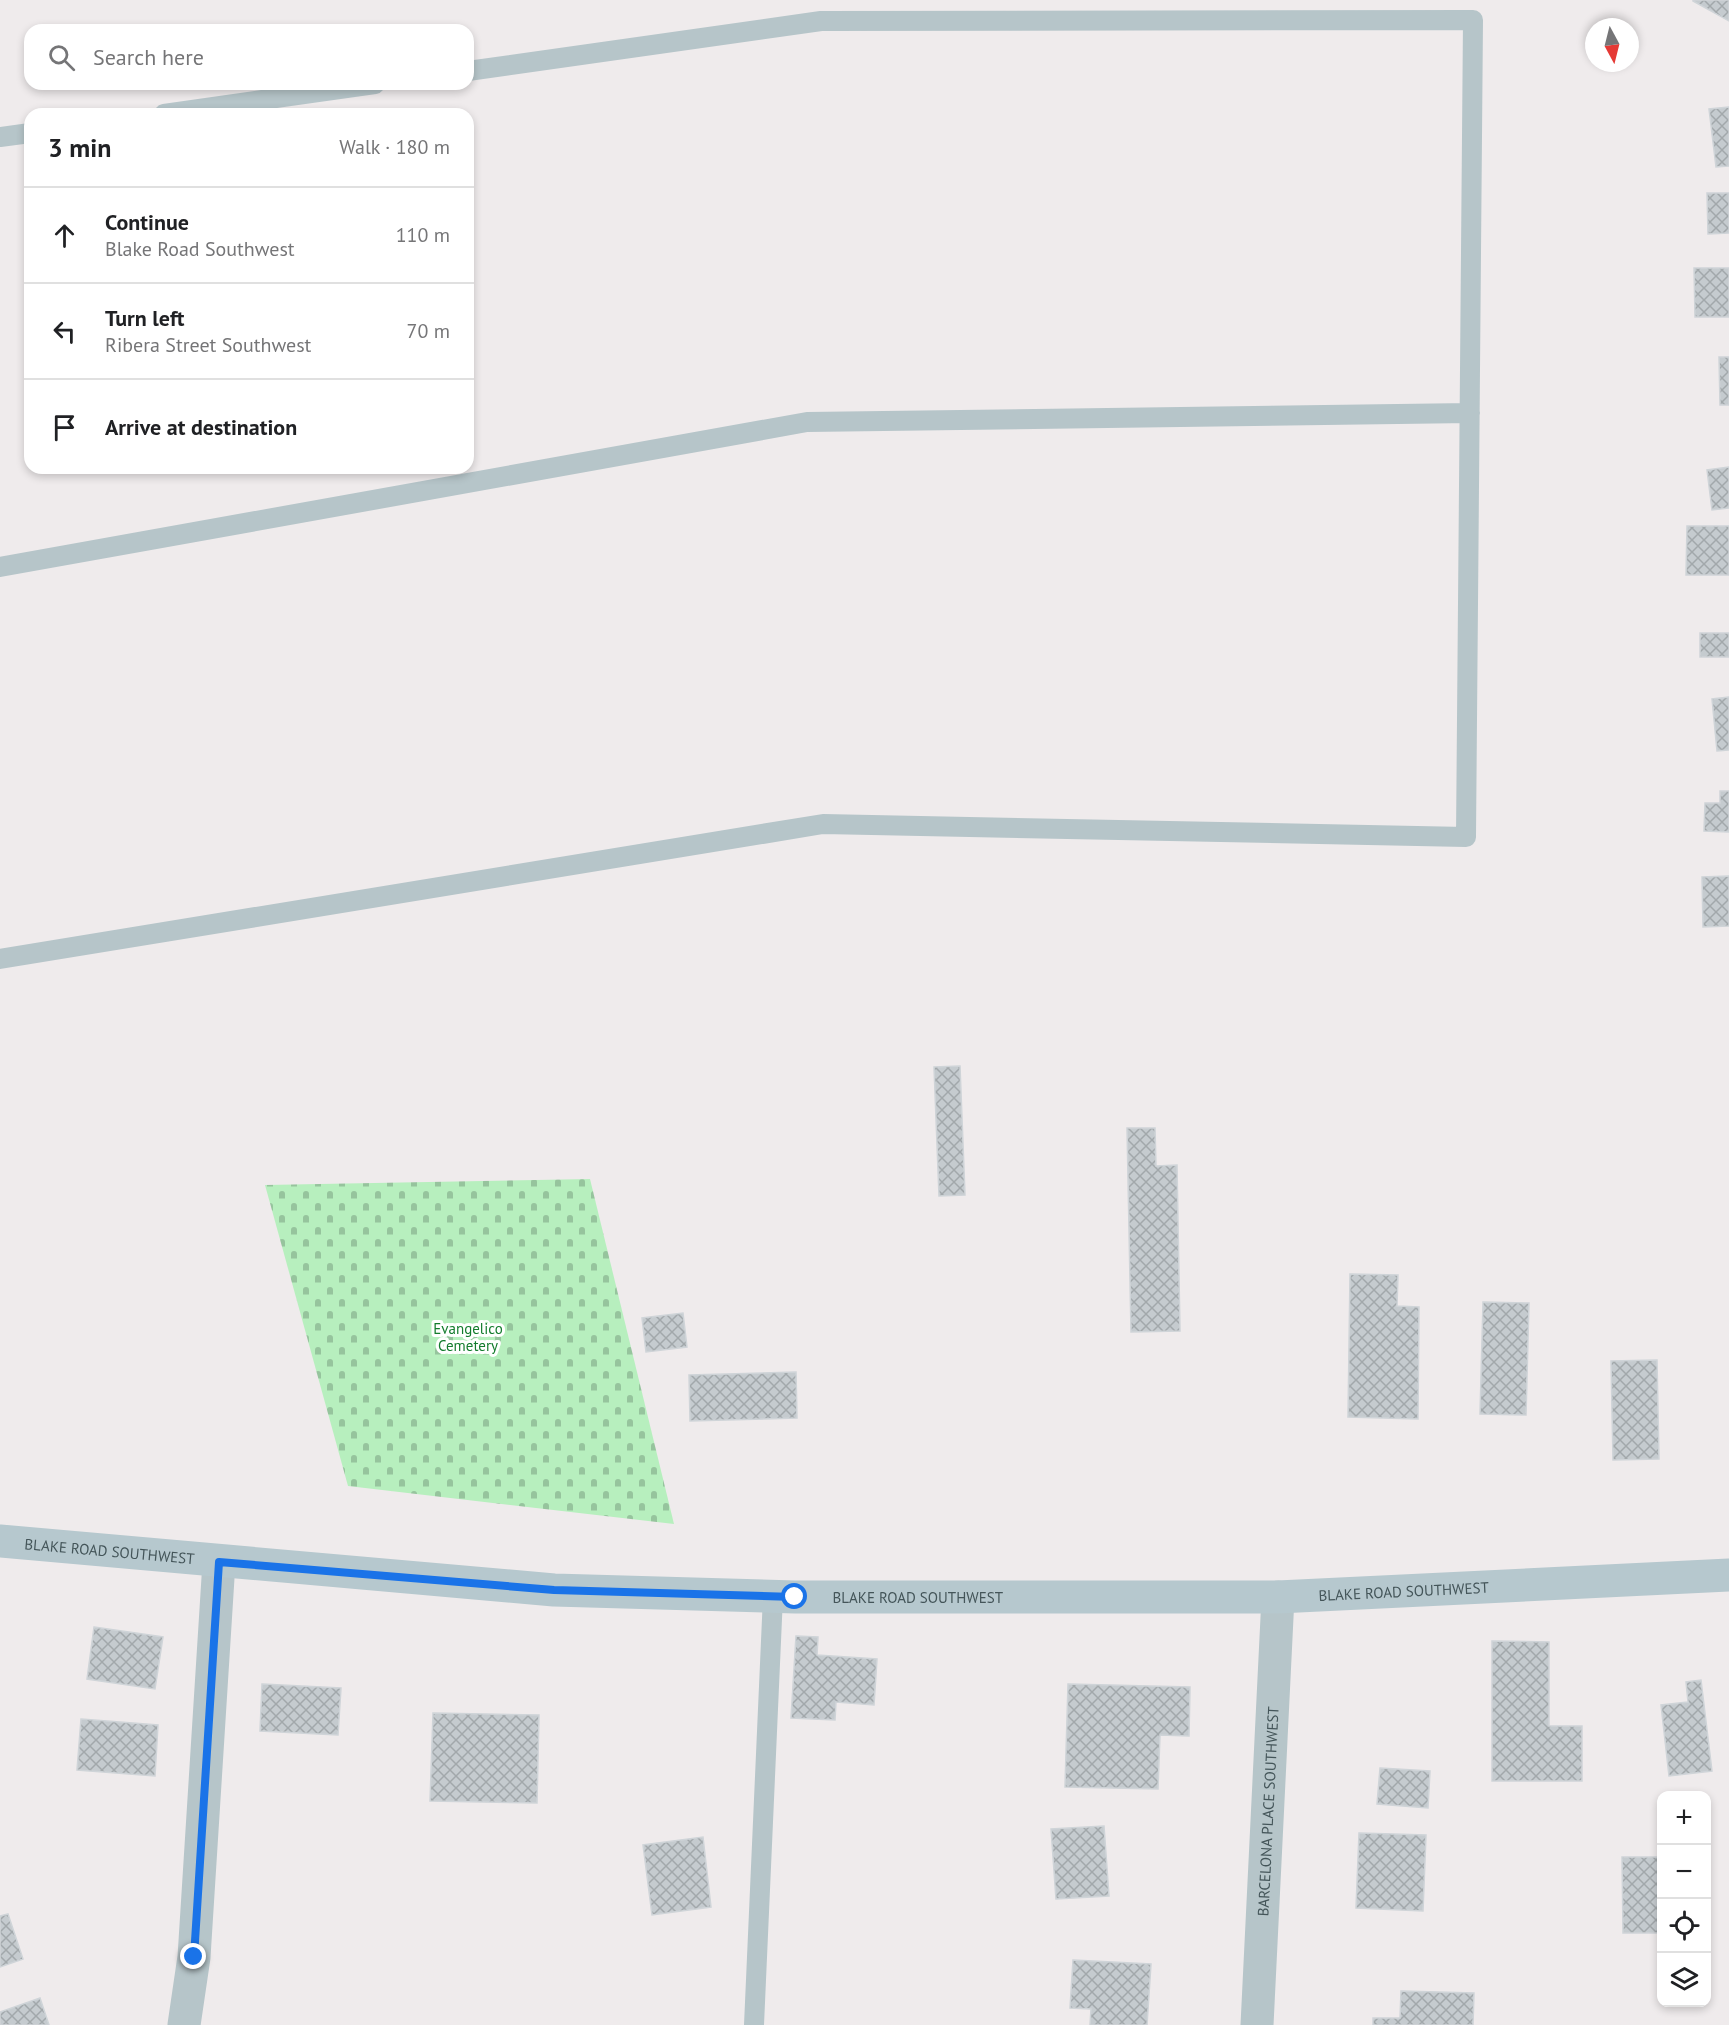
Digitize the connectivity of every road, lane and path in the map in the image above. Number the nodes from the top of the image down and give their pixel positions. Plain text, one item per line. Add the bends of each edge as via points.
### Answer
1 (474, 70) edge
2 (333, 90) edge
3 (206, 108) edge
4 (24, 134) edge
5 (0, 137) edge
6 (1470, 413) junction
7 (0, 567) edge
8 (0, 959) edge
9 (0, 1541) edge
10 (219, 1562) junction
11 (1729, 1575) edge
12 (772, 1596) junction
13 (1278, 1597) junction
14 (184, 2025) edge
15 (754, 2025) edge
16 (1257, 2025) edge

1 - 6 lane via 821,21 1473,20
2 - 3 lane
4 - 5 lane
6 - 7 lane via 807,422
6 - 8 lane via 1466,837 823,824
9 - 10 main road, BLAKE ROAD SOUTHWEST
10 - 12 main road, BLAKE ROAD SOUTHWEST via 554,1590
10 - 14 street via 194,1957
11 - 13 main road, BLAKE ROAD SOUTHWEST
12 - 13 main road, BLAKE ROAD SOUTHWEST
12 - 15 lane
13 - 16 street, BARCELONA PLACE SOUTHWEST

